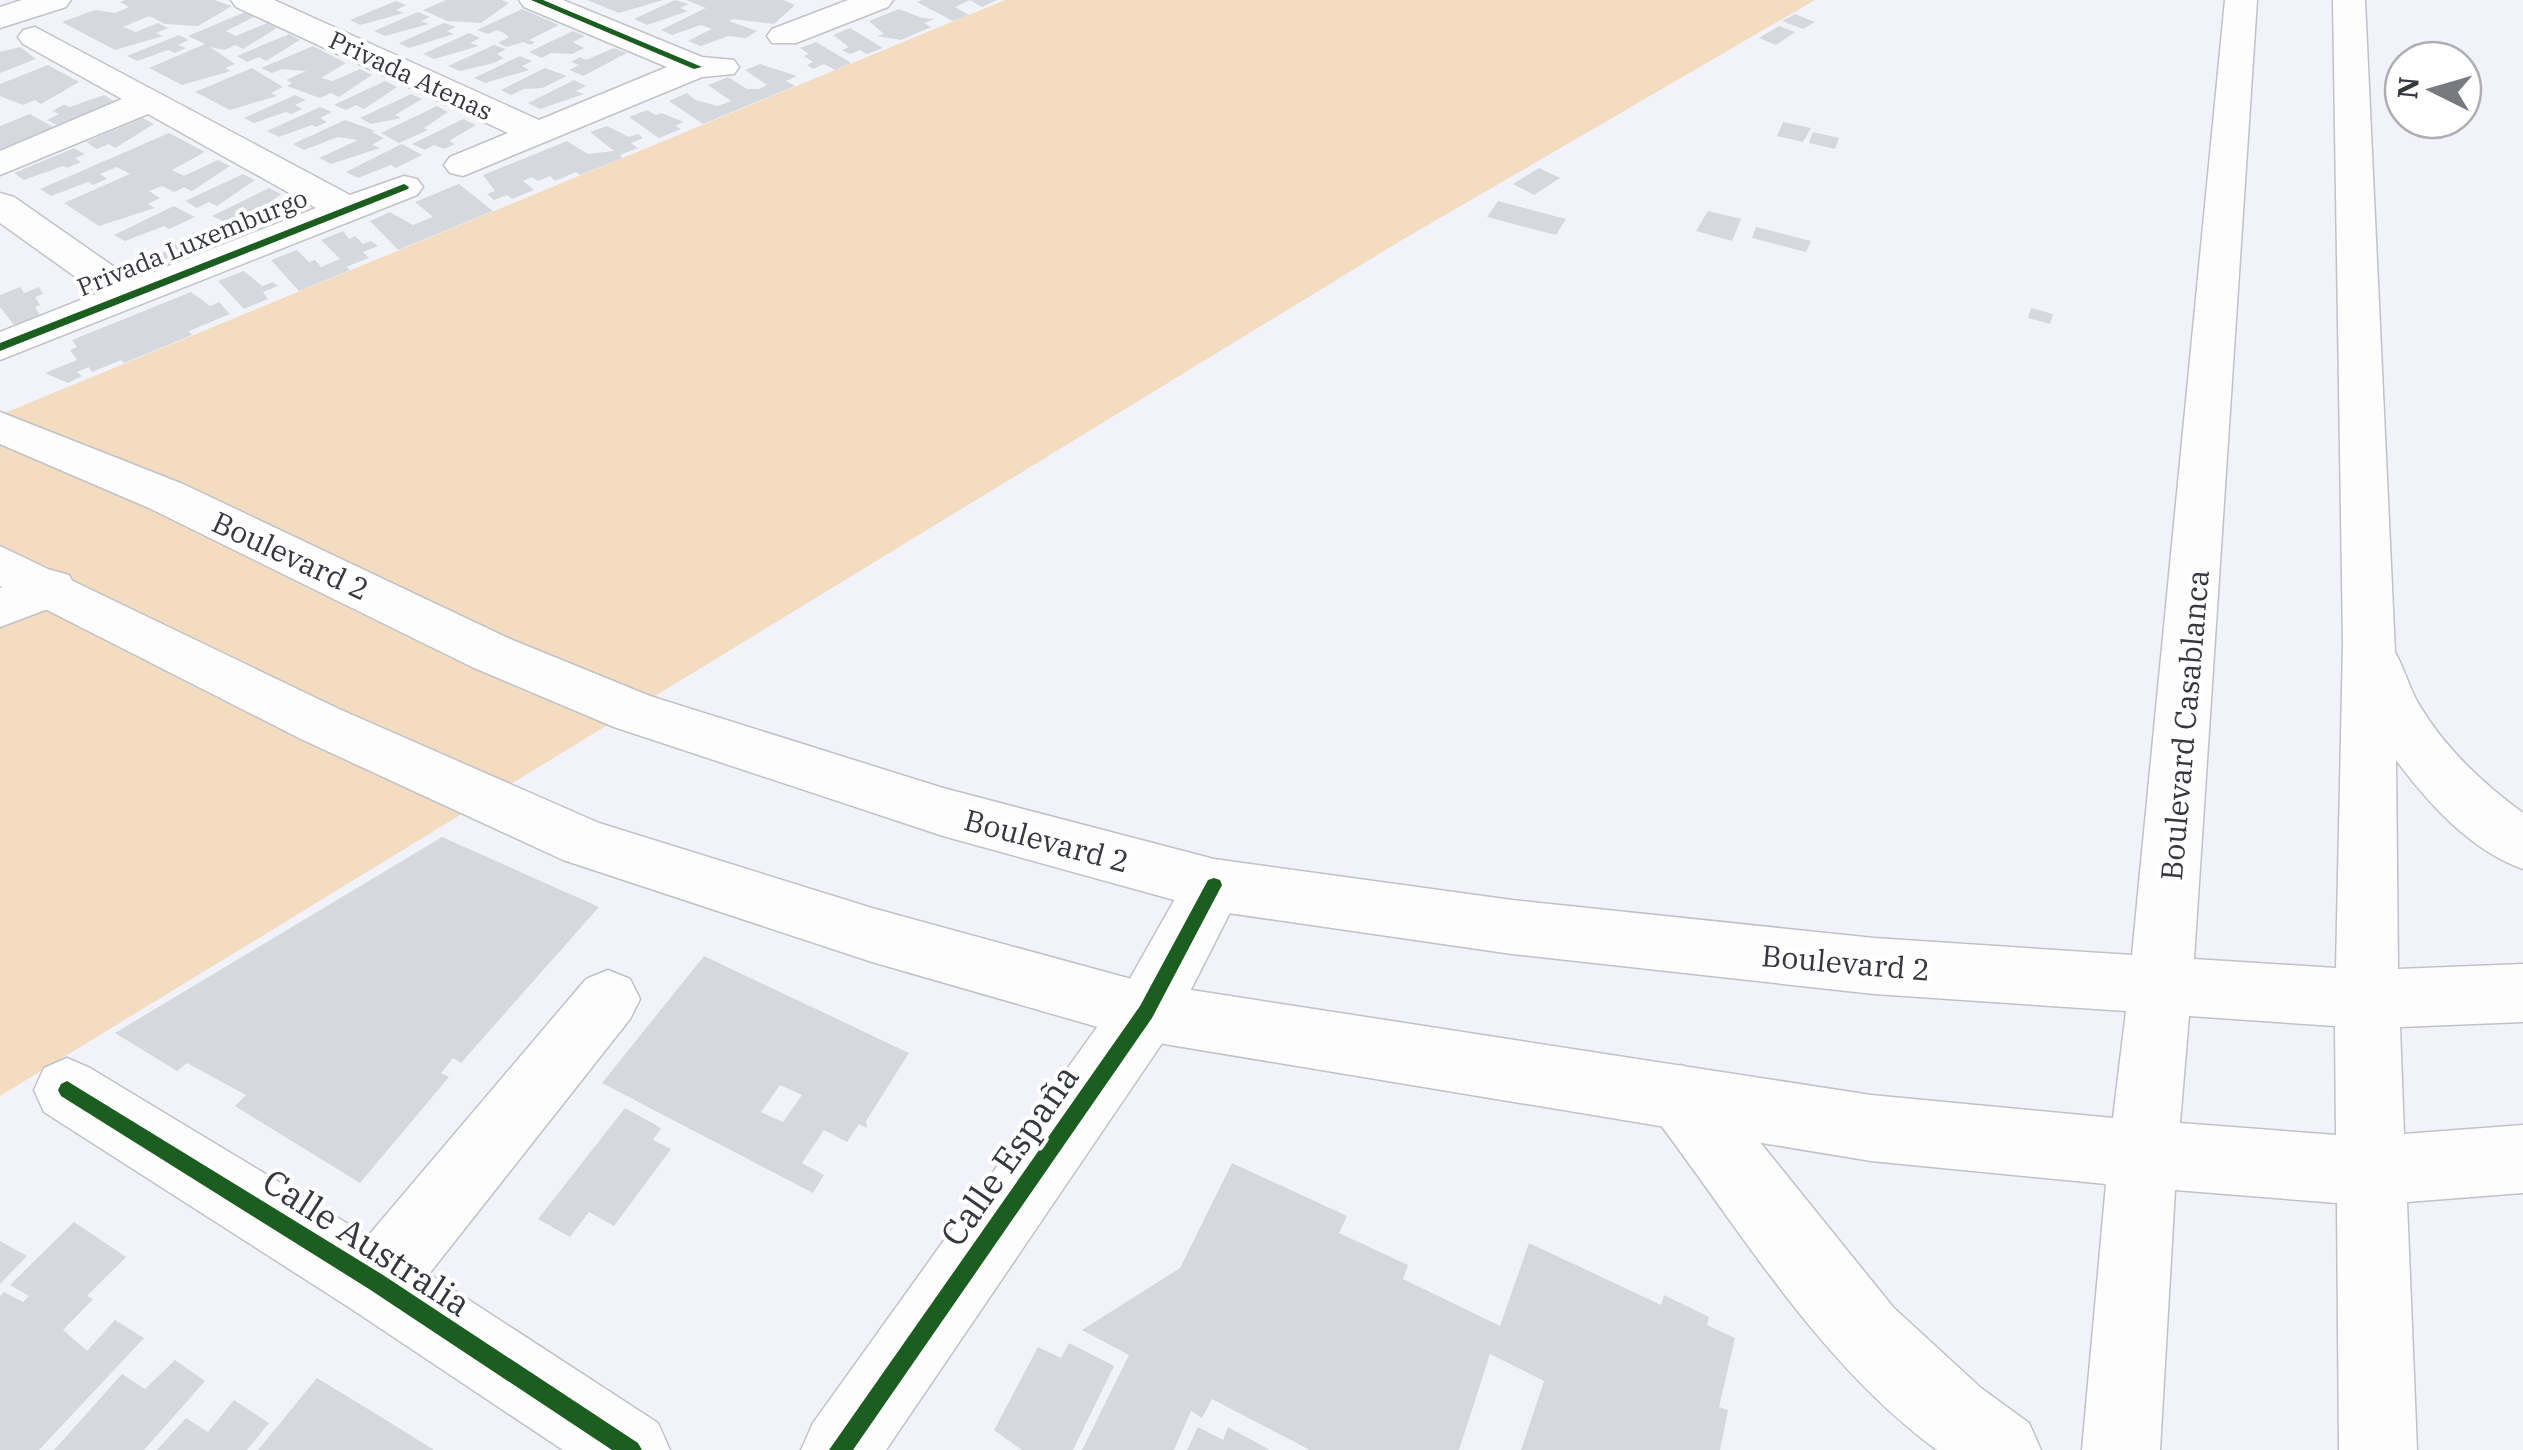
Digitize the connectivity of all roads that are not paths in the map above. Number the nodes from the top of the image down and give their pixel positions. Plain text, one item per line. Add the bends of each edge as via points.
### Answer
1 (56, 0) edge
2 (247, 0) edge
3 (324, 0) edge
4 (535, 0) edge
5 (2242, 0) edge
6 (2348, 0) edge
7 (849, 4) edge
8 (284, 17) junction
9 (0, 18) edge
10 (784, 36) dead end
11 (35, 38) dead end
12 (146, 102) junction
13 (538, 134) junction
14 (0, 164) edge
15 (463, 165) dead end
16 (404, 188) dead end
17 (0, 205) edge
18 (345, 208) junction
19 (128, 295) junction
20 (0, 347) edge
21 (0, 427) edge
22 (17, 586) edge
23 (2369, 643) junction
24 (2523, 844) edge
25 (1214, 886) junction
26 (2163, 985) junction
27 (2523, 993) edge
28 (608, 999) dead end
29 (2367, 999) junction
30 (1146, 1012) junction
31 (68, 1090) dead end
32 (1680, 1097) junction
33 (2143, 1154) junction
34 (2523, 1159) edge
35 (2369, 1171) junction
36 (376, 1282) junction
37 (631, 1450) edge
38 (840, 1450) edge
39 (2002, 1450) edge
40 (2121, 1450) edge
41 (2378, 1450) edge

1 - 9 main road
2 - 8 main road, Privada Atenas
3 - 8 main road, Privada Atenas
4 - 13 main road, Privada Atenas via 709,67
5 - 26 main road, Boulevard Casablanca
6 - 23 main road
7 - 10 main road
8 - 13 main road, Privada Atenas
11 - 12 main road, Privada Luxemburgo
12 - 14 main road
12 - 18 main road, Privada Luxemburgo
13 - 15 main road, Privada Atenas
16 - 18 main road, Privada Luxemburgo
17 - 19 main road, Privada Luxemburgo
18 - 19 main road, Privada Luxemburgo
19 - 20 main road, Privada Luxemburgo
21 - 25 main road, Boulevard 2 via 166,496 490,653 634,712 943,812
22 - 30 main road via 584,843 872,935
23 - 24 main road via 2386,701 2432,766
23 - 29 main road
25 - 26 main road, Boulevard 2 via 1874,966
25 - 30 main road, Calle España
26 - 29 main road, Boulevard 2
26 - 33 main road, Boulevard Casablanca
27 - 29 main road, Boulevard 2
28 - 36 main road
29 - 35 main road
30 - 32 main road
30 - 38 main road, Calle España
31 - 36 main road, Calle Australia
32 - 33 main road via 1871,1128
32 - 39 main road via 1835,1296 1911,1380
33 - 35 main road
33 - 40 main road, Boulevard Casablanca
34 - 35 main road
35 - 41 main road
36 - 37 main road, Calle Australia

